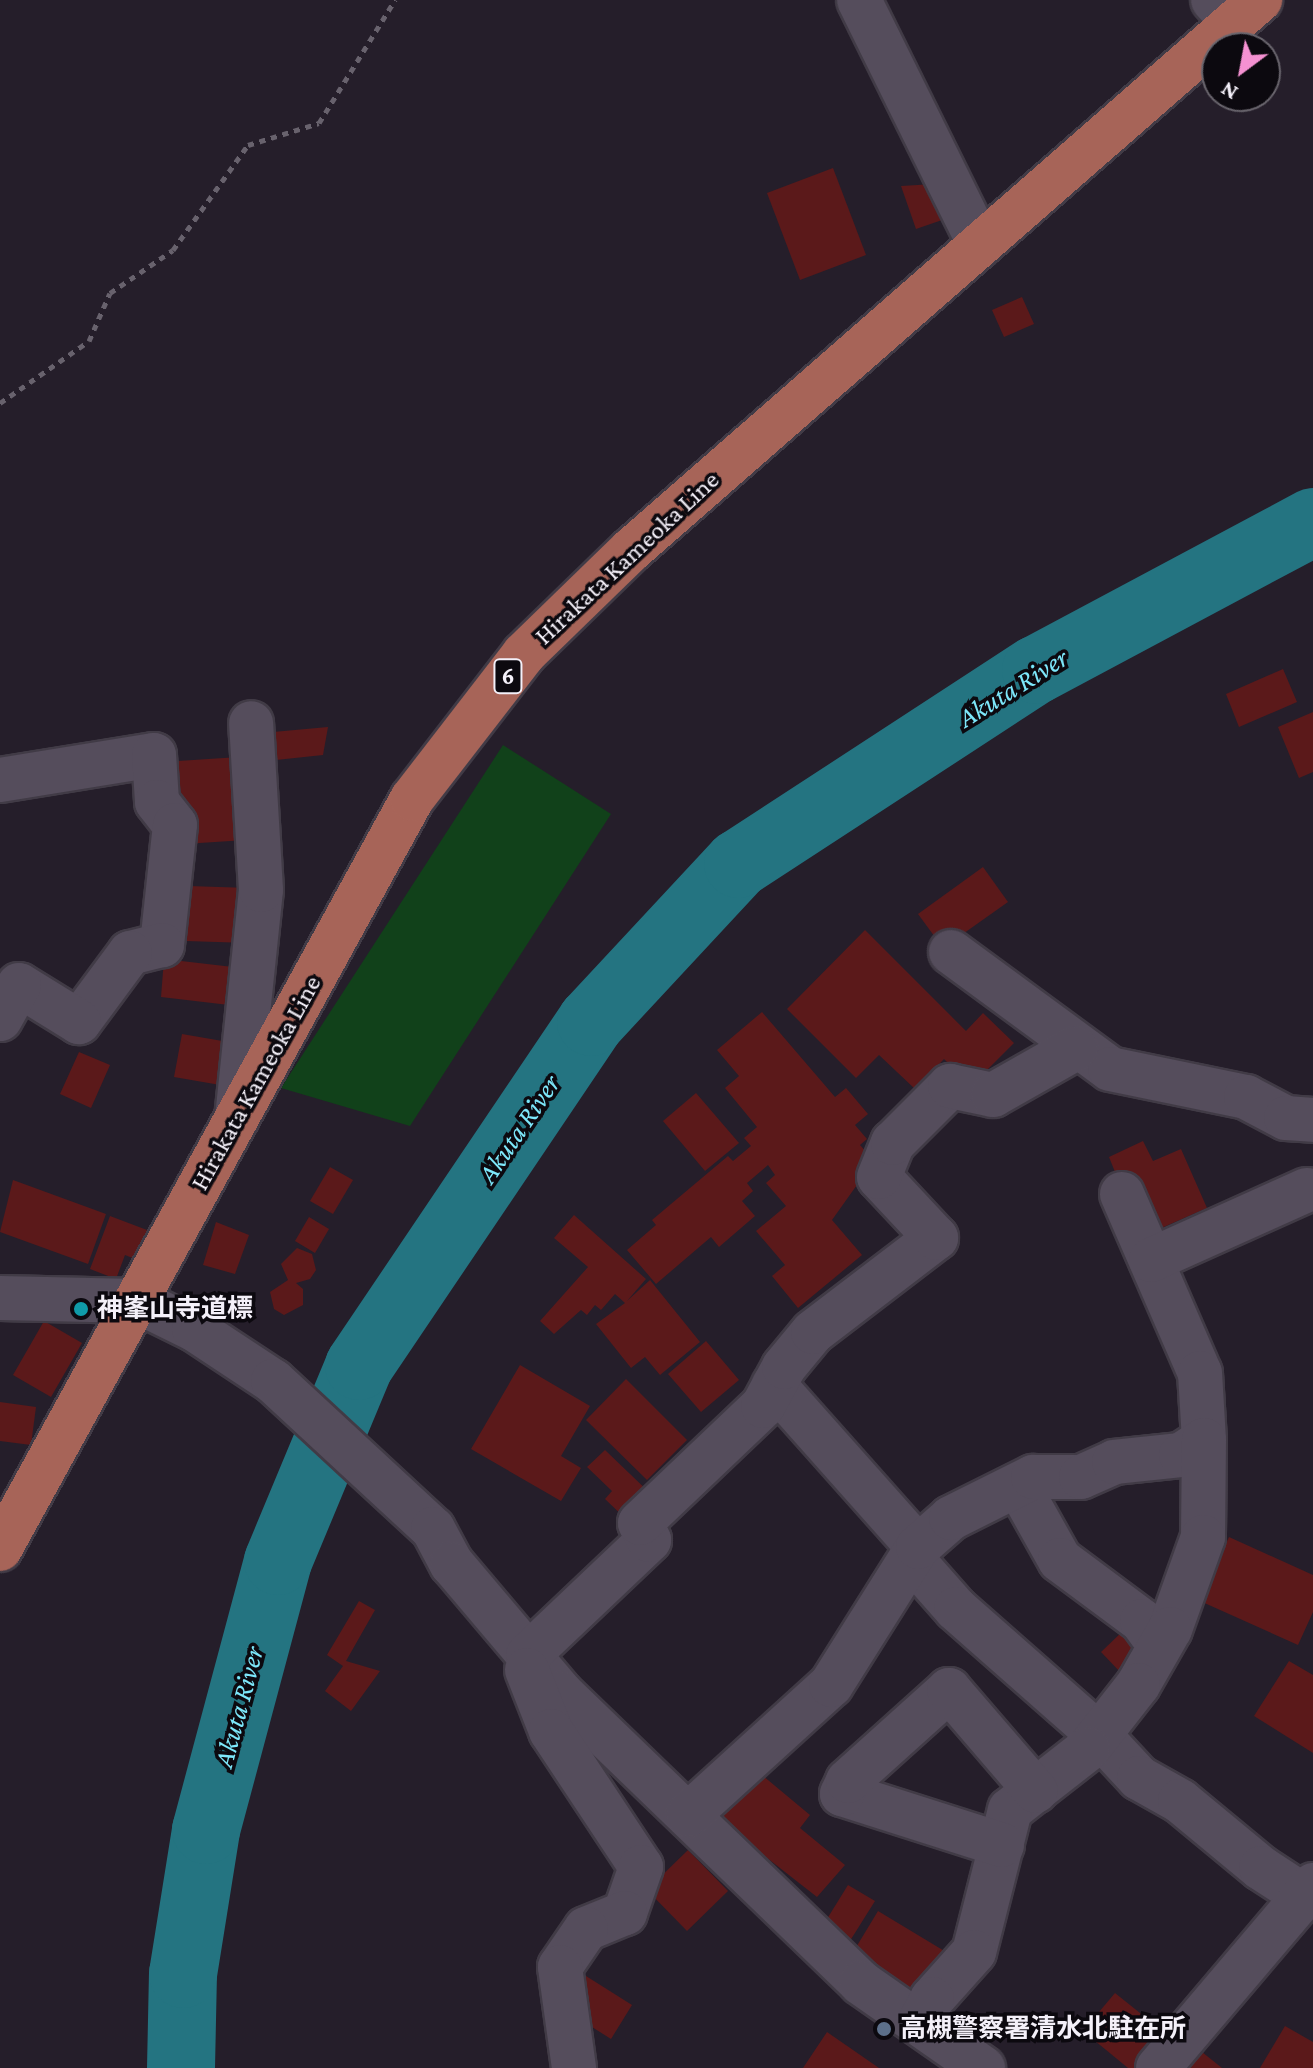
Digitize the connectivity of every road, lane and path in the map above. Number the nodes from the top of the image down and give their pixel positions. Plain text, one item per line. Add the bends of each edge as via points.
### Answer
1 (395, 0) edge
2 (859, 0) edge
3 (1236, 8) edge
4 (980, 245) junction
5 (0, 403) edge
6 (251, 723) dead end
7 (0, 780) edge
8 (951, 952) dead end
9 (0, 1019) edge
10 (1076, 1048) junction
11 (237, 1118) junction
12 (1313, 1120) edge
13 (1307, 1190) dead end
14 (1122, 1194) dead end
15 (1151, 1260) junction
16 (0, 1298) edge
17 (137, 1301) junction
18 (774, 1385) junction
19 (1204, 1440) junction
20 (1018, 1485) junction
21 (0, 1549) edge
22 (914, 1552) junction
23 (1159, 1644) junction
24 (522, 1646) junction
25 (1099, 1735) junction
26 (1036, 1791) junction
27 (688, 1815) junction
28 (1002, 1845) junction
29 (1309, 1890) edge
30 (919, 2023) junction
31 (574, 2068) edge
32 (983, 2068) edge
33 (1158, 2068) edge

1 - 5 path via 319,123 248,145 173,250 110,293 89,341
2 - 4 street
3 - 4 main road, Hirakata Kameoka Line / 6
4 - 11 main road, Hirakata Kameoka Line / 6 via 631,550 524,654 412,799
6 - 11 street via 261,890
7 - 9 street via 154,755 157,802 175,825 162,945 130,953 79,1022 19,985
8 - 10 street
10 - 12 street via 1110,1069 1246,1097 1286,1118
10 - 18 street via 993,1095 950,1086 893,1143 879,1177 936,1238 813,1332
11 - 17 main road, Hirakata Kameoka Line / 6
13 - 15 street
14 - 15 street
15 - 19 street via 1200,1373
16 - 17 street
17 - 21 main road, Hirakata Kameoka Line / 6
17 - 24 street via 194,1329 273,1381 433,1529 452,1564
18 - 22 street
18 - 24 street via 763,1406 640,1523 649,1540
19 - 20 street via 1181,1455 1114,1462 1081,1477 1033,1477
19 - 23 street via 1203,1537 1170,1629
20 - 22 street via 951,1518
20 - 23 street via 1060,1560 1142,1621
22 - 25 street via 956,1609
22 - 27 street via 831,1685
23 - 25 street via 1138,1685
24 - 27 street via 561,1693
24 - 31 street via 551,1731 641,1867 625,1913 586,1929 560,1967
25 - 26 street
25 - 29 street via 1139,1778 1180,1801 1261,1868
26 - 28 street via 1010,1810
26 - 28 street via 949,1690 848,1781 842,1794
27 - 30 street via 861,1983
28 - 30 street via 974,1952 932,1999
29 - 33 street
30 - 32 street

